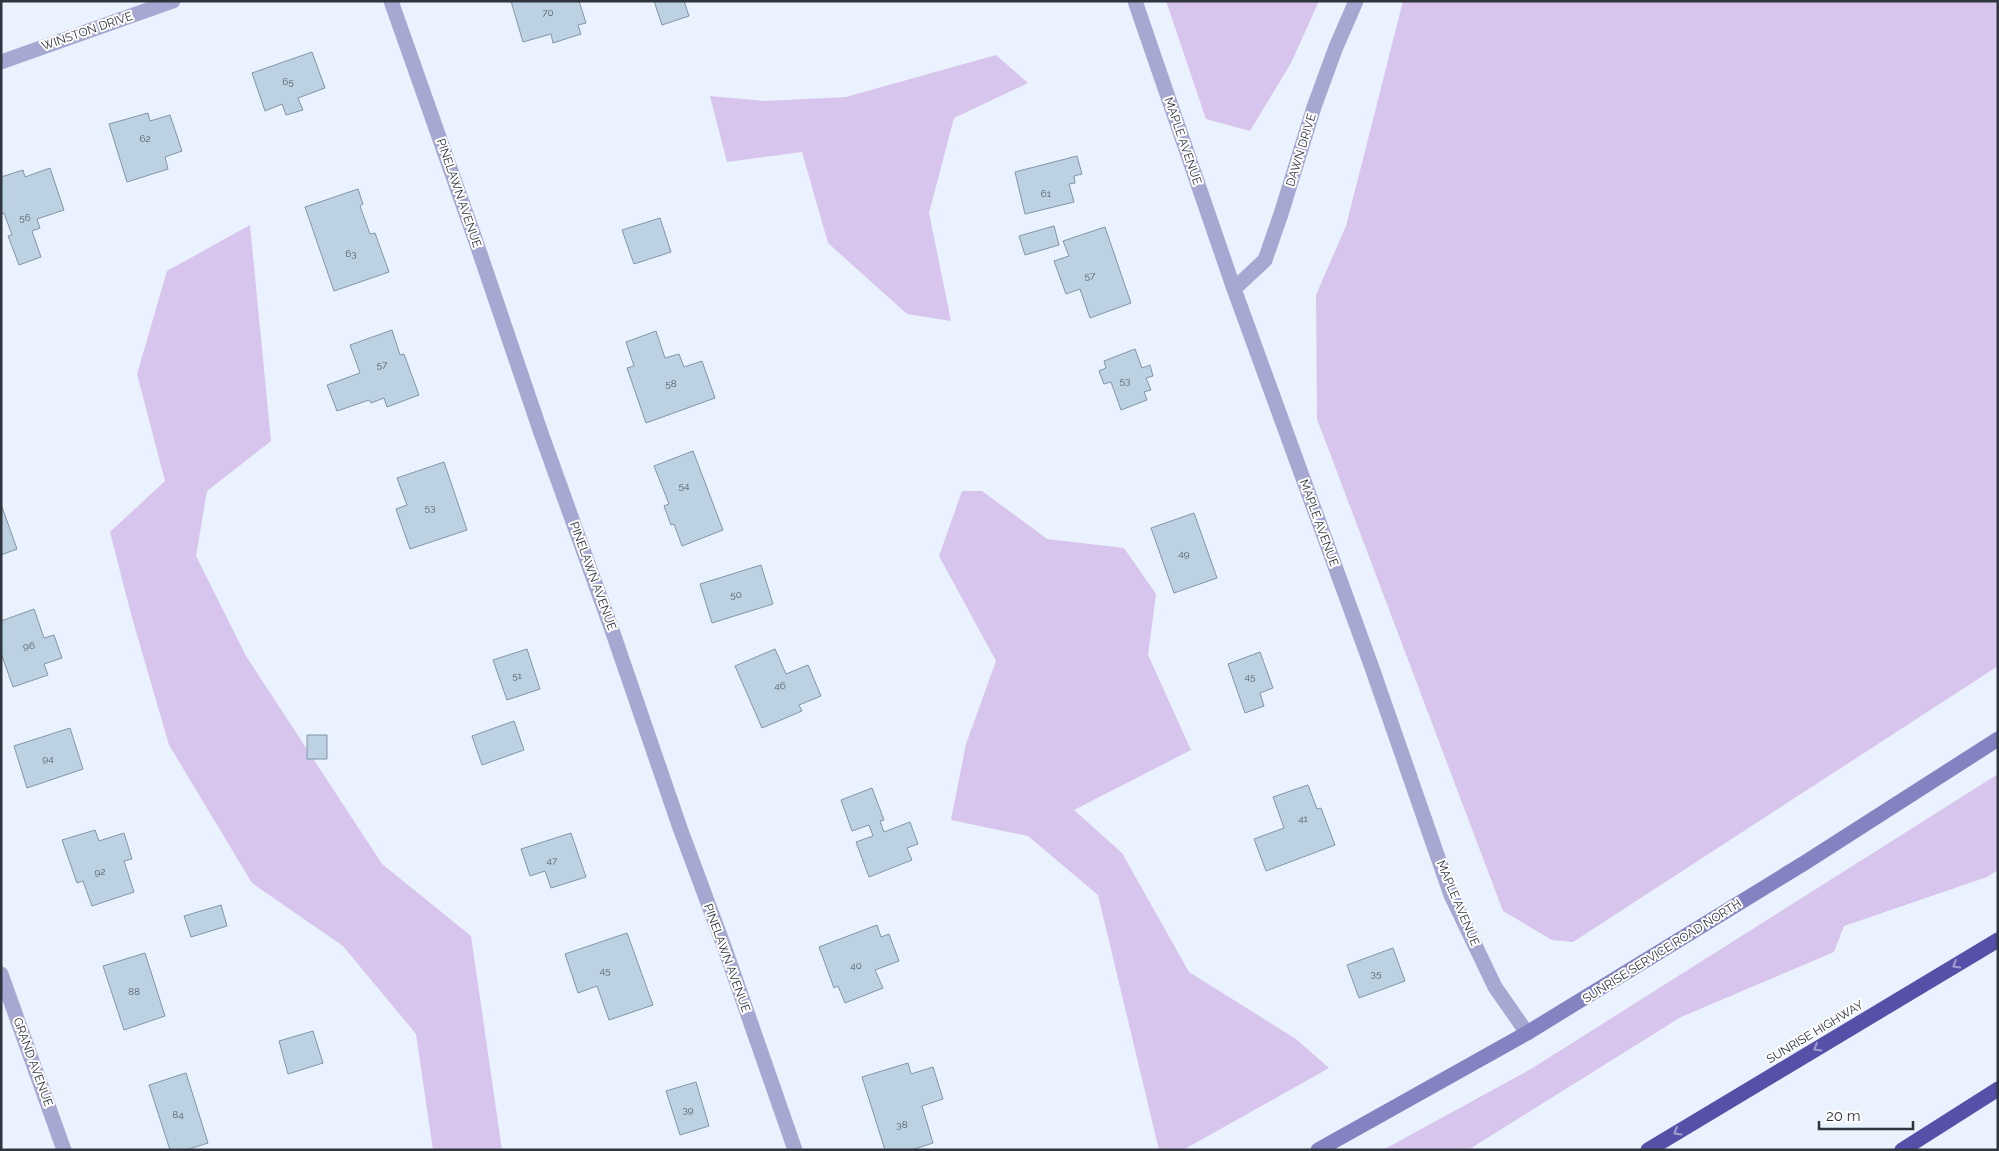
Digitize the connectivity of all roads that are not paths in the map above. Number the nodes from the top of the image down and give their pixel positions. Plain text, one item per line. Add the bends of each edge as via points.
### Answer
1 (173, 1) edge
2 (391, 1) edge
3 (1135, 1) edge
4 (1356, 1) edge
5 (1, 62) edge
6 (1234, 290) junction
7 (1998, 739) edge
8 (1998, 940) edge
9 (1, 974) edge
10 (1527, 1033) junction
11 (1998, 1089) edge
12 (64, 1150) edge
13 (795, 1150) edge
14 (1318, 1150) edge
15 (1648, 1150) edge
16 (1902, 1150) edge

1 - 5 street, WINSTON DRIVE
2 - 13 street, PINELAWN AVENUE
3 - 6 street, MAPLE AVENUE
4 - 6 street, DAWN DRIVE via 1314,107 1265,260
6 - 10 street, MAPLE AVENUE via 1451,895 1495,987
7 - 10 street, SUNRISE SERVICE ROAD NORTH
8 -> 15 highway, SUNRISE HIGHWAY
9 - 12 street, GRAND AVENUE
10 - 14 street, SUNRISE SERVICE ROAD NORTH
11 - 16 highway

